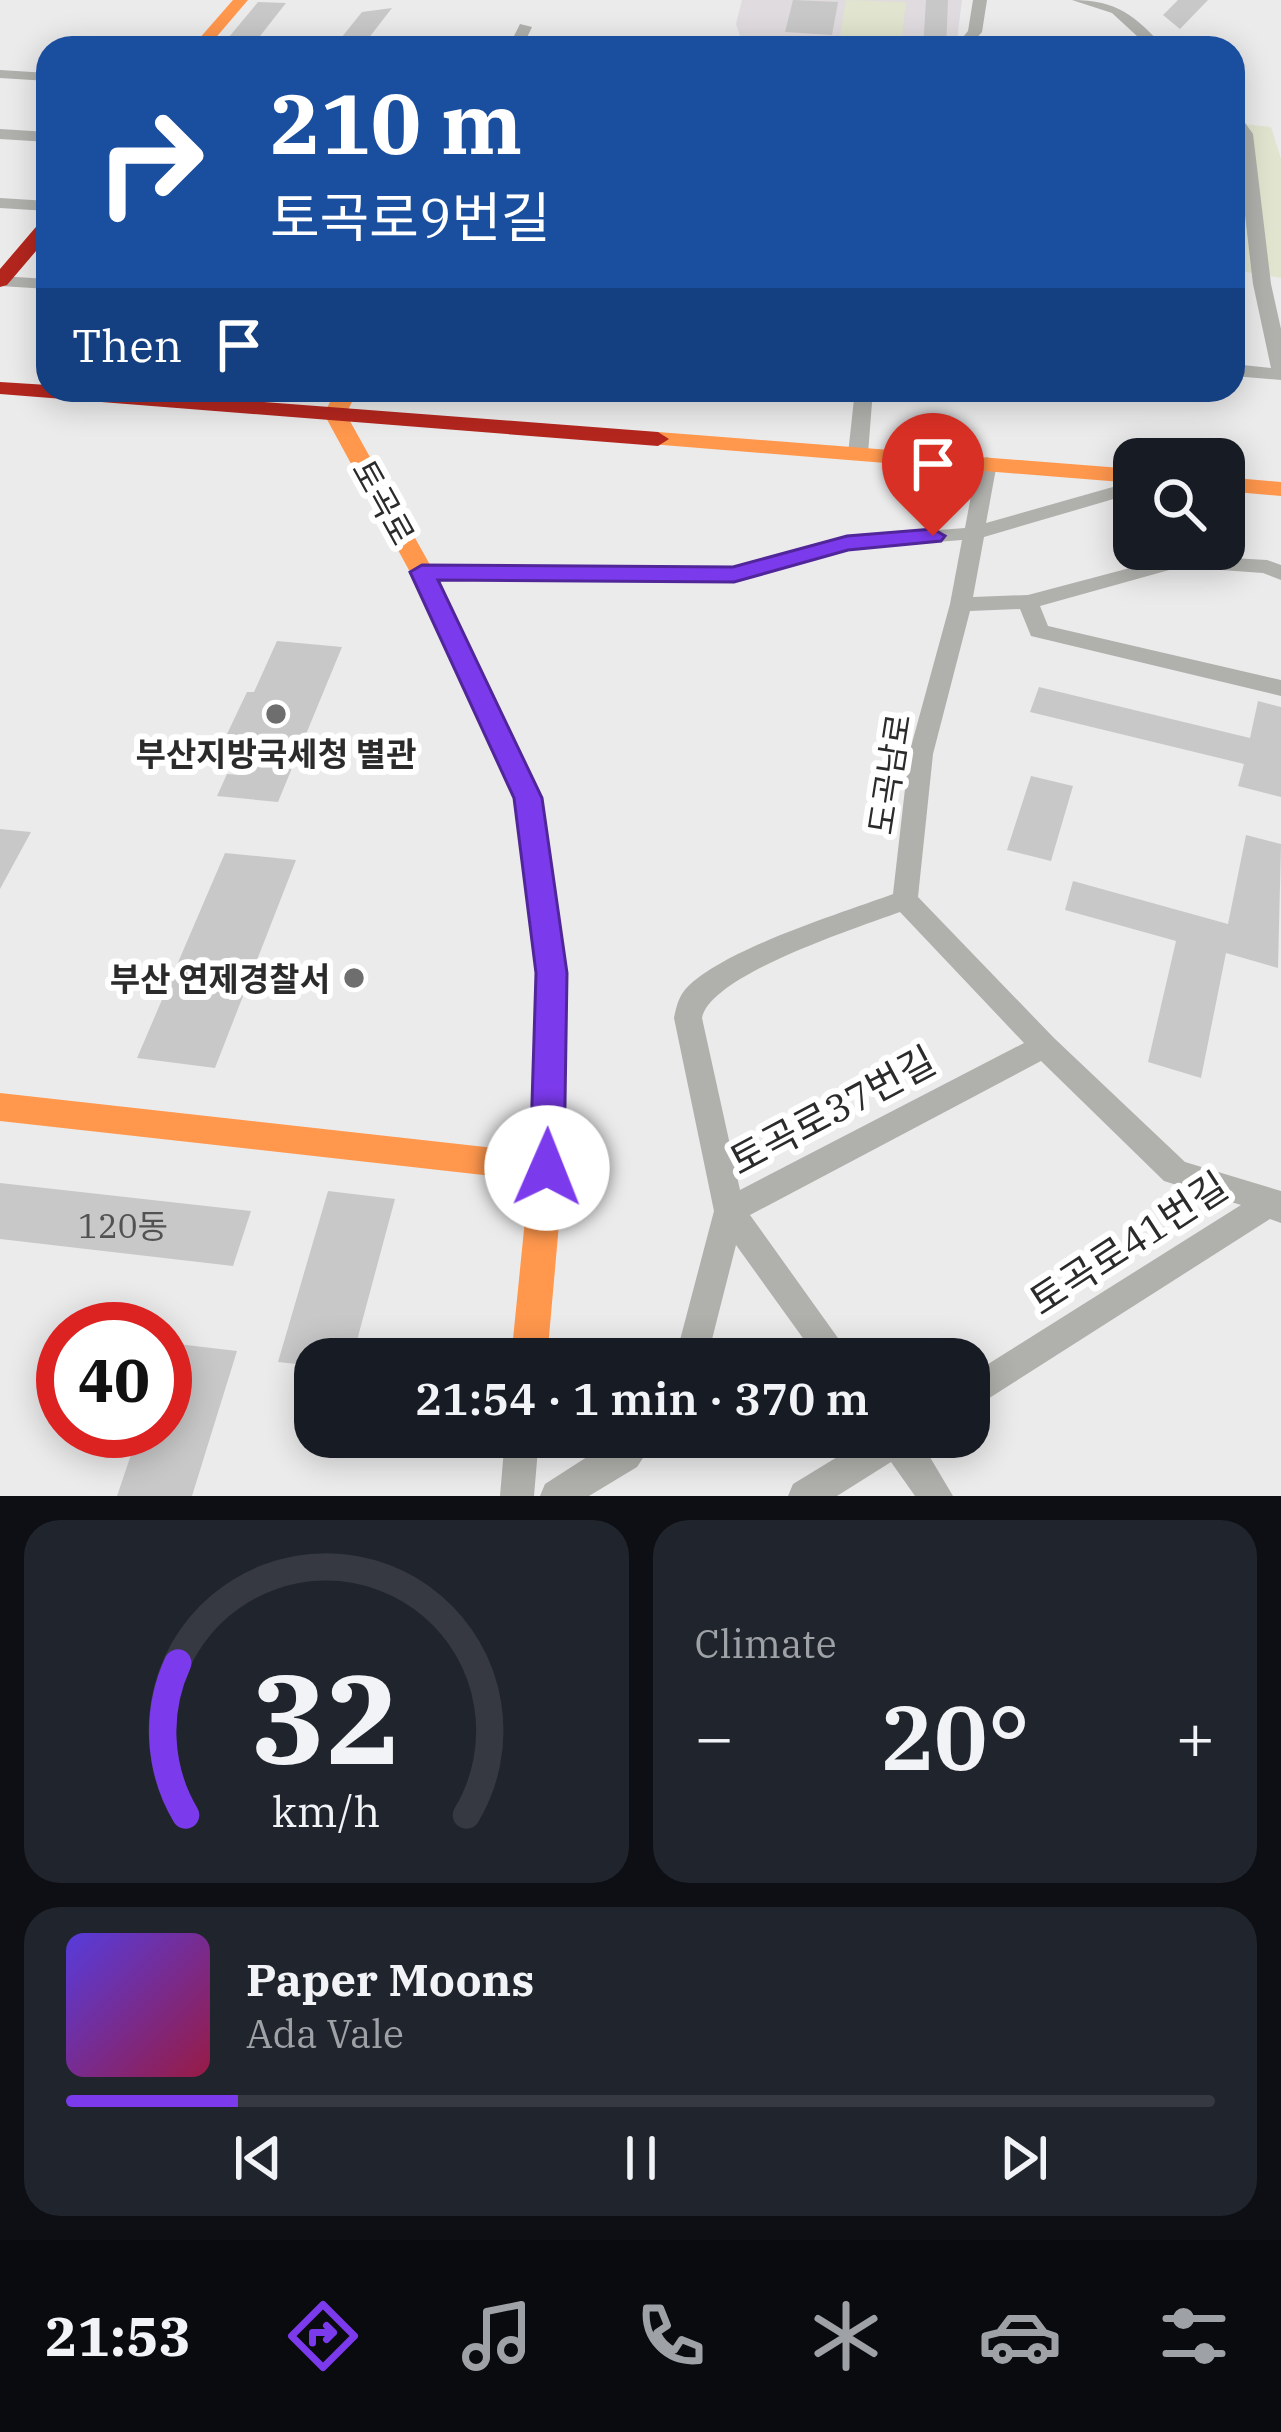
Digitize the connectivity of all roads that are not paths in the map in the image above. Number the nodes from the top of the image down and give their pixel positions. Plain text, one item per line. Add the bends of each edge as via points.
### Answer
1 (241, 0) edge
2 (980, 0) edge
3 (1079, 0) edge
4 (1136, 4) dead end
5 (1112, 8) junction
6 (525, 27) dead end
7 (210, 36) edge
8 (521, 36) edge
9 (972, 36) edge
10 (1144, 36) edge
11 (0, 74) edge
12 (36, 76) edge
13 (0, 134) edge
14 (1245, 134) edge
15 (36, 136) edge
16 (0, 203) edge
17 (36, 205) edge
18 (36, 239) edge
19 (0, 281) edge
20 (36, 283) edge
21 (1272, 286) edge
22 (1245, 370) edge
23 (1281, 372) edge
24 (0, 388) edge
25 (36, 389) edge
26 (341, 402) edge
27 (863, 402) edge
28 (858, 454) junction
29 (987, 464) junction
30 (1113, 474) edge
31 (1245, 486) edge
32 (1281, 489) edge
33 (1113, 493) edge
34 (976, 533) junction
35 (422, 572) junction
36 (1281, 573) edge
37 (1028, 602) junction
38 (961, 604) junction
39 (1281, 688) edge
40 (905, 900) junction
41 (1044, 1046) junction
42 (0, 1107) edge
43 (547, 1168) junction
44 (1279, 1198) edge
45 (729, 1211) junction
46 (531, 1338) edge
47 (696, 1338) edge
48 (822, 1338) edge
49 (990, 1382) edge
50 (520, 1458) edge
51 (620, 1458) edge
52 (865, 1458) edge
53 (910, 1458) edge
54 (517, 1496) edge
55 (557, 1496) edge
56 (805, 1496) edge
57 (936, 1496) edge

1 - 7 main road
2 - 9 street
3 - 5 street
4 - 5 street
5 - 10 street
6 - 8 street
11 - 12 street
13 - 15 street
14 - 21 street
16 - 17 street
18 - 19 main road
19 - 20 street
21 - 23 street
22 - 23 street
24 - 25 main road
26 - 28 main road
26 - 35 main road, 토곡로
27 - 28 street
28 - 29 main road
29 - 30 main road
29 - 34 street, 도곡남로
31 - 32 main road
33 - 34 street
34 - 35 street via 847,543 734,574
34 - 38 street, 도곡남로
35 - 43 main road, 토곡로 via 528,798 551,973
36 - 37 street via 1179,561
37 - 38 street
37 - 39 street via 1039,631
38 - 40 street, 도곡남로 via 921,754
40 - 41 street
40 - 45 street via 789,946 694,999 688,1018
41 - 44 street via 1175,1172
41 - 45 street, 토곡로37번길
42 - 43 main road
43 - 46 main road, 토곡로
44 - 49 street, 토곡로41번길
45 - 47 street, 토곡로37번길
45 - 48 street
50 - 54 street
51 - 55 street
52 - 56 street
53 - 57 street

